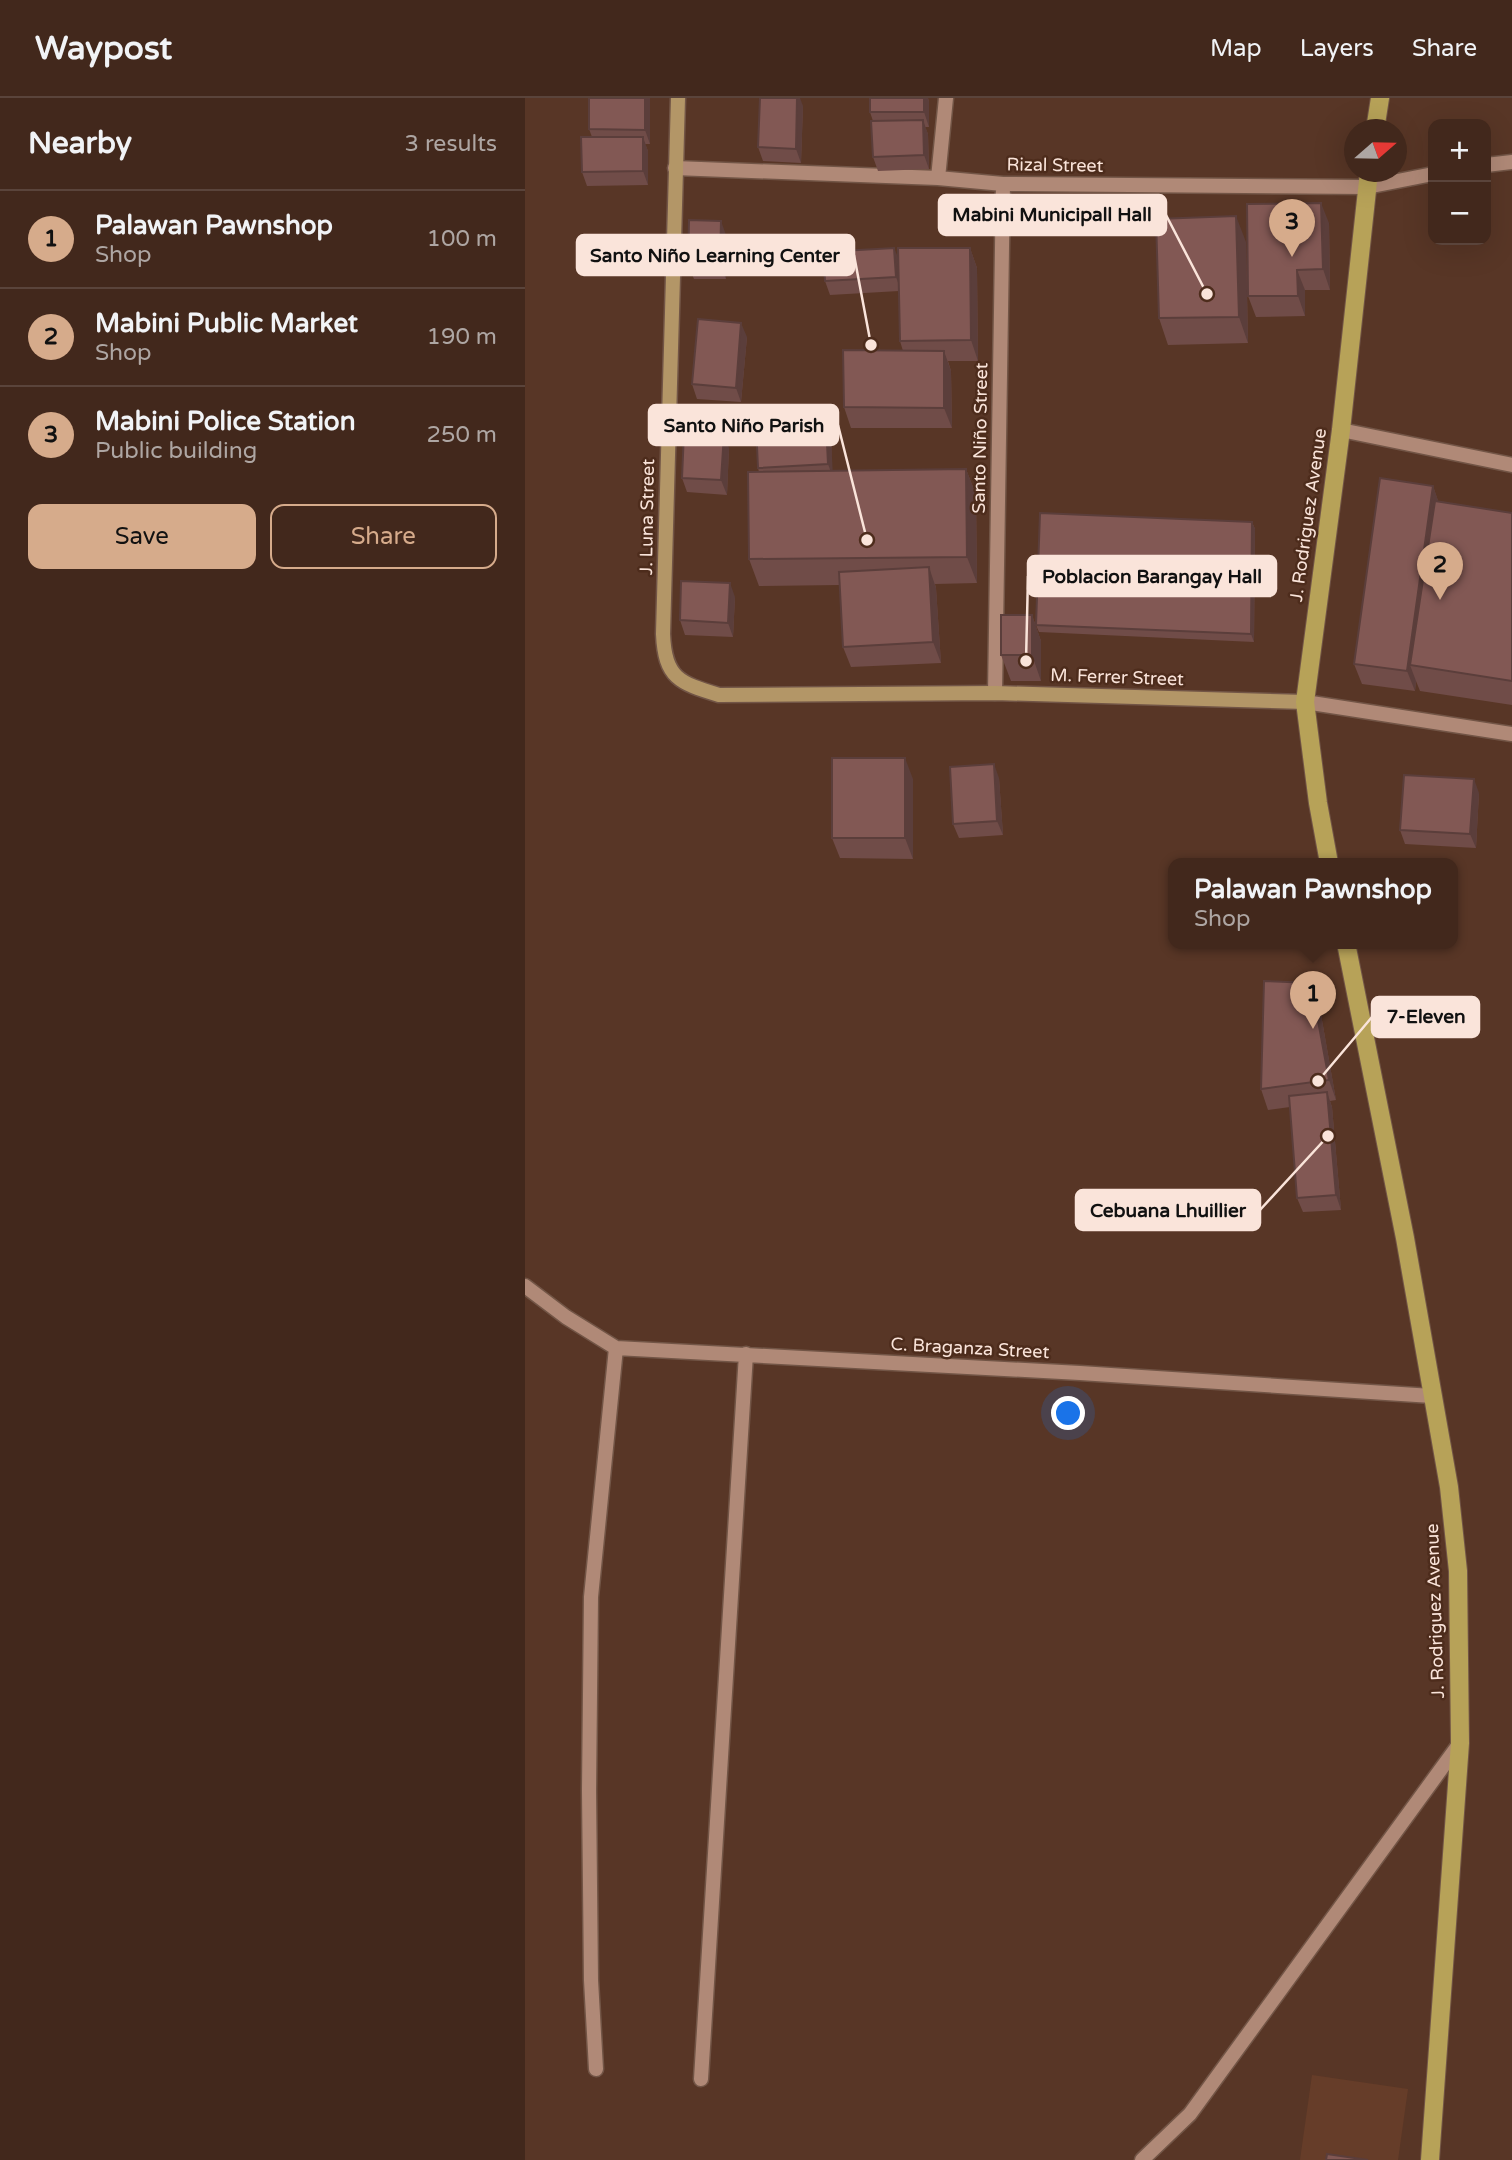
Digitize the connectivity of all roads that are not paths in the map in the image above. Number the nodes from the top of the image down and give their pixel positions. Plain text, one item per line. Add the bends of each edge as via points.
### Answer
1 (678, 98) edge
2 (946, 98) edge
3 (1380, 98) edge
4 (1377, 119) edge
5 (1512, 162) edge
6 (1491, 164) edge
7 (675, 168) junction
8 (1428, 174) edge
9 (1407, 176) edge
10 (937, 178) junction
11 (1344, 179) edge
12 (1368, 182) edge
13 (1003, 184) junction
14 (1341, 430) junction
15 (1512, 465) edge
16 (995, 693) junction
17 (719, 695) joint
18 (1305, 702) junction
19 (1512, 734) edge
20 (1328, 858) edge
21 (1347, 949) edge
22 (525, 1286) edge
23 (616, 1348) junction
24 (746, 1354) junction
25 (1432, 1396) junction
26 (1460, 1743) junction
27 (596, 2069) dead end
28 (701, 2078) dead end
29 (1142, 2160) edge
30 (1430, 2160) edge

1 - 7 main road, J. Luna Street
2 - 10 street
3 - 4 main road
5 - 6 street
7 - 10 street, Rizal Street
7 - 17 main road, J. Luna Street via 664,648 678,680
8 - 9 street, Rizal Street
10 - 13 street, Rizal Street
11 - 13 street, Rizal Street
12 - 14 main road, J. Rodriguez Avenue
13 - 16 street, Santo Niño Street
14 - 15 street
14 - 18 main road, J. Rodriguez Avenue
16 - 17 main road, M. Ferrer Street
16 - 18 main road, M. Ferrer Street
18 - 19 street, M. Ferrer Street
18 - 20 main road, J. Rodriguez Avenue
21 - 25 main road, J. Rodriguez Avenue
22 - 23 street, C. Braganza Street
23 - 24 street, C. Braganza Street
23 - 27 street via 591,1597 591,1980
24 - 25 street, C. Braganza Street
24 - 28 street
25 - 26 main road, J. Rodriguez Avenue via 1458,1571
26 - 29 street via 1190,2114
26 - 30 main road, J. Rodriguez Avenue

